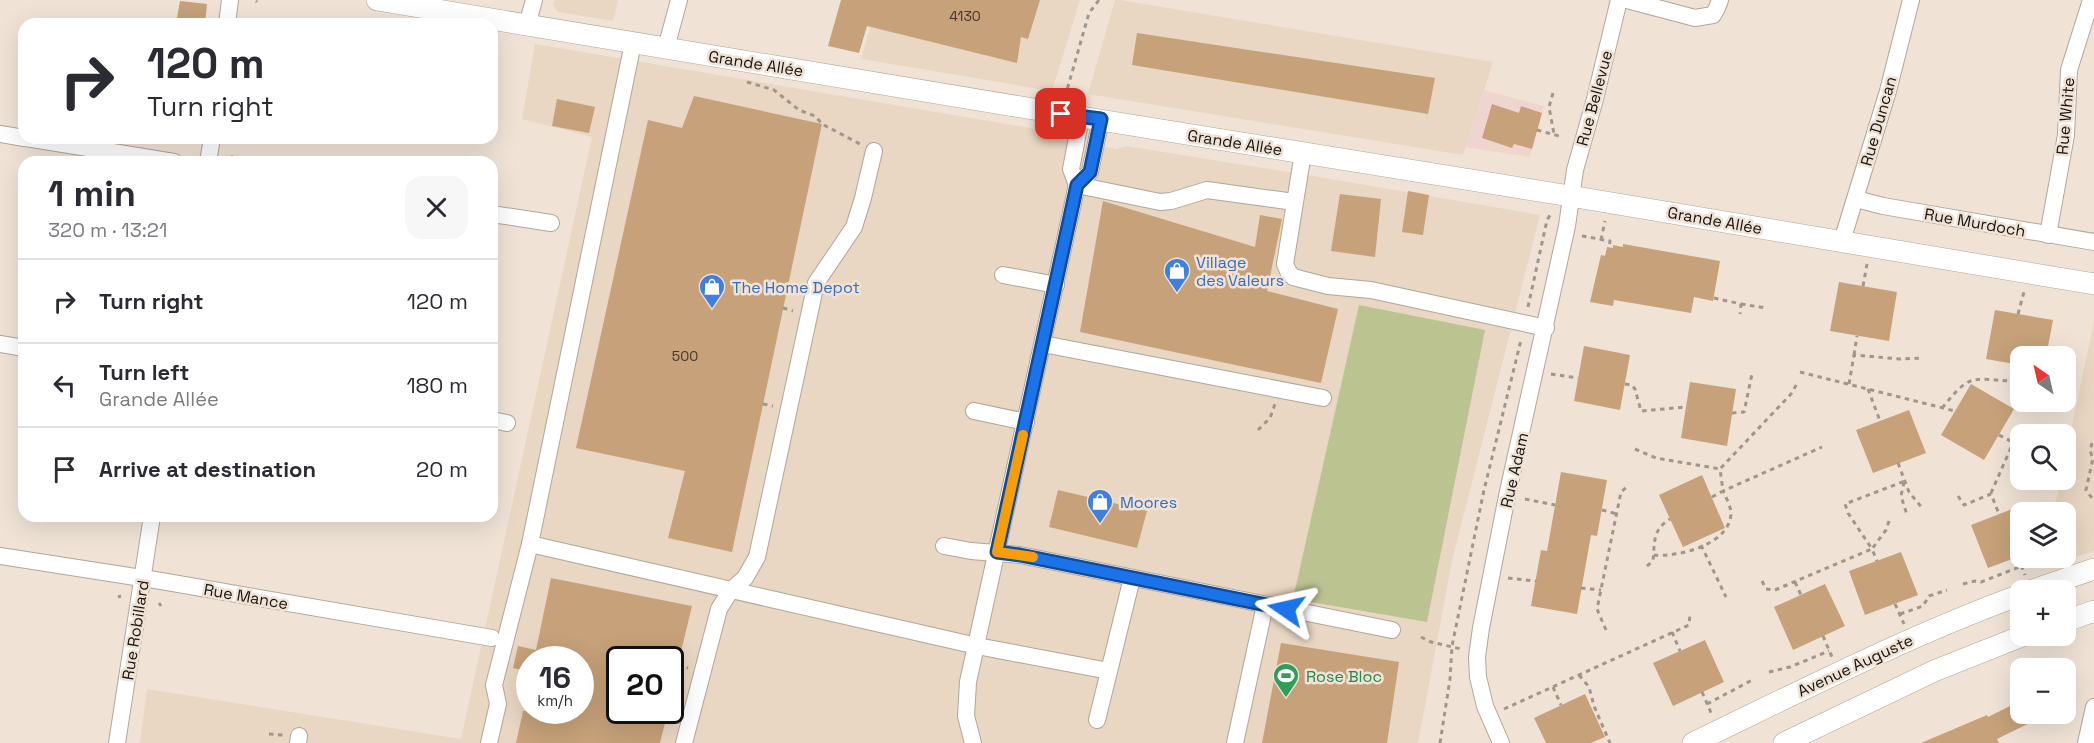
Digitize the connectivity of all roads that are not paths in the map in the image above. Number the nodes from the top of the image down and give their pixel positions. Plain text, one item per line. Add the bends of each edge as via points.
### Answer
1 (230, 0) edge
2 (377, 0) edge
3 (534, 0) edge
4 (679, 0) edge
5 (1619, 0) edge
6 (1627, 0) edge
7 (1720, 0) edge
8 (1911, 0) edge
9 (2091, 0) edge
10 (227, 18) edge
11 (484, 18) edge
12 (498, 20) edge
13 (526, 25) junction
14 (633, 43) junction
15 (666, 48) junction
16 (1091, 118) junction
17 (0, 134) edge
18 (18, 137) edge
19 (62, 144) edge
20 (874, 151) road end
21 (1303, 153) junction
22 (137, 156) edge
23 (1077, 185) junction
24 (1570, 195) junction
25 (1856, 199) junction
26 (1294, 202) junction
27 (498, 214) edge
28 (550, 223) dead end
29 (2048, 235) junction
30 (1842, 241) junction
31 (2094, 242) edge
32 (1003, 275) dead end
33 (2094, 284) edge
34 (1056, 285) junction
35 (1546, 328) junction
36 (0, 344) edge
37 (1043, 344) junction
38 (18, 347) edge
39 (1323, 398) dead end
40 (974, 411) dead end
41 (1026, 422) junction
42 (151, 522) edge
43 (530, 544) junction
44 (944, 546) dead end
45 (997, 552) junction
46 (0, 556) edge
47 (2094, 569) edge
48 (1131, 578) junction
49 (143, 579) junction
50 (2052, 580) edge
51 (731, 590) junction
52 (2010, 594) edge
53 (1265, 605) junction
54 (2094, 611) edge
55 (2076, 617) edge
56 (1392, 630) dead end
57 (492, 638) dead end
58 (2010, 641) edge
59 (977, 646) junction
60 (1109, 671) junction
61 (2094, 707) edge
62 (1097, 720) dead end
63 (1794, 741) edge
64 (117, 743) edge
65 (489, 743) edge
66 (684, 743) edge
67 (974, 743) edge
68 (1235, 743) edge
69 (1502, 743) edge
70 (1693, 743) edge
71 (2086, 743) edge

1 - 10 street
2 - 11 main road, Grande Allée
3 - 13 street
4 - 15 street
5 - 24 street, Rue Bellevue
6 - 7 street via 1695,18 1713,15
8 - 25 street, Rue Duncan
9 - 29 street, Rue White via 2069,70 2066,135
12 - 13 main road, Grande Allée
13 - 14 main road, Grande Allée
14 - 15 main road, Grande Allée
14 - 43 street
15 - 16 main road, Grande Allée
16 - 21 main road, Grande Allée
16 - 23 street via 1090,172
17 - 18 street
19 - 22 street
20 - 51 street via 854,227 816,283 757,557 745,578
21 - 24 main road, Grande Allée
21 - 26 street
23 - 26 street via 1165,203 1207,190
23 - 34 street
24 - 30 main road, Grande Allée
24 - 35 street, Rue Adam
25 - 29 street, Rue Murdoch
25 - 30 street, Rue Duncan
26 - 35 street via 1285,264 1293,277
27 - 28 street
29 - 31 street, Rue Murdoch
30 - 33 main road, Grande Allée
32 - 34 street
34 - 37 street
35 - 69 street, Rue Adam via 1477,657 1482,696
36 - 38 street
37 - 39 street
37 - 41 street
40 - 41 street
41 - 45 street
42 - 49 street, Rue Robillard
43 - 51 street
43 - 65 street via 494,685 498,704
44 - 45 street
45 - 48 street
45 - 59 street
46 - 49 street, Rue Mance
47 - 50 main road, Avenue Auguste
48 - 53 street
48 - 60 street
49 - 57 street, Rue Mance
49 - 64 street, Rue Robillard
51 - 59 street
51 - 66 street via 719,609
52 - 70 main road, Avenue Auguste
53 - 56 street
53 - 68 street
54 - 55 main road
58 - 63 main road via 1934,671
59 - 60 street
59 - 67 street via 966,706
60 - 62 street
61 - 71 street

